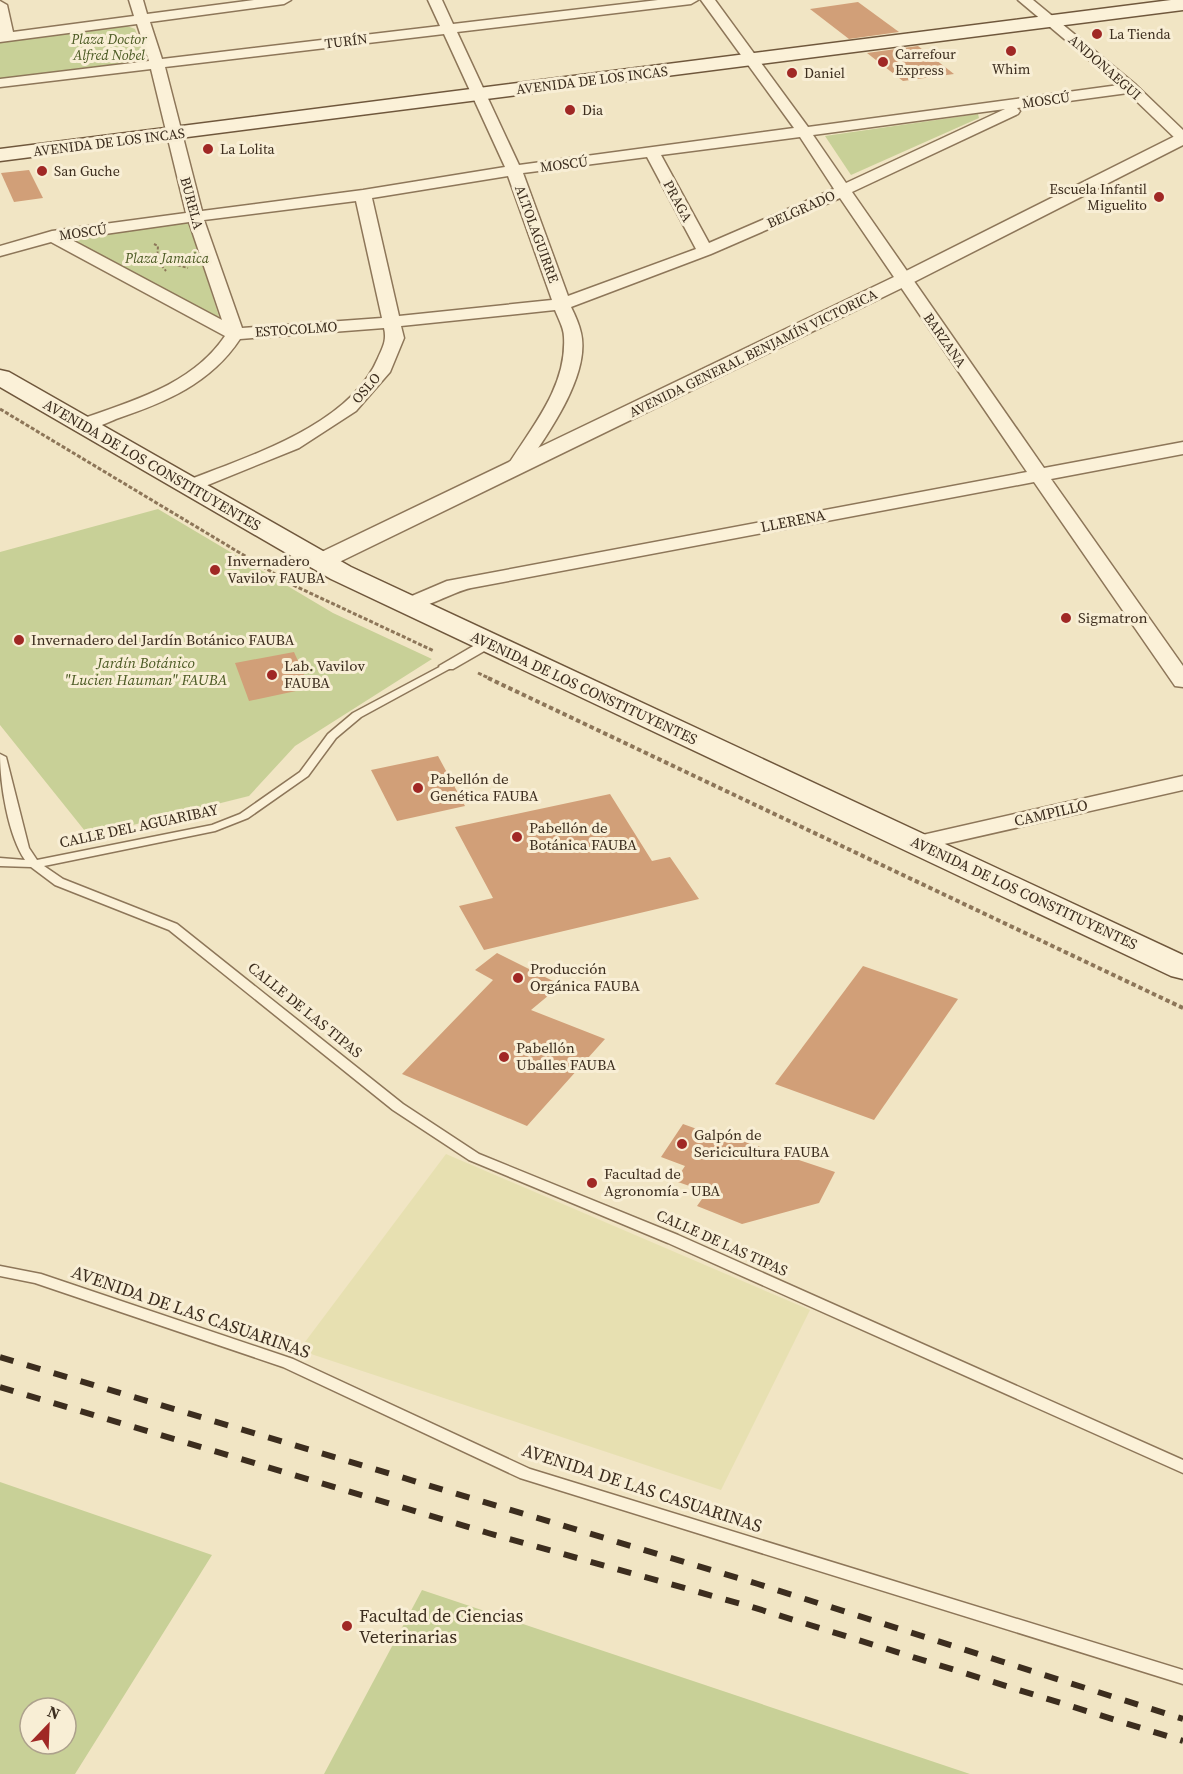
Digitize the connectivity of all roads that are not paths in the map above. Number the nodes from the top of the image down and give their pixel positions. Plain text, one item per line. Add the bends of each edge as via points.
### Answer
1 (136, 0) edge
2 (284, 0) edge
3 (435, 0) edge
4 (692, 0) edge
5 (708, 0) edge
6 (1025, 0) edge
7 (1183, 4) edge
8 (0, 5) edge
9 (142, 19) junction
10 (1052, 21) junction
11 (448, 29) junction
12 (3, 38) edge
13 (750, 60) junction
14 (157, 64) junction
15 (0, 83) edge
16 (1131, 88) junction
17 (477, 95) junction
18 (1035, 102) junction
19 (804, 132) junction
20 (174, 134) junction
21 (1183, 138) edge
22 (652, 152) junction
23 (0, 155) edge
24 (514, 170) junction
25 (844, 190) junction
26 (363, 195) junction
27 (195, 216) junction
28 (52, 236) junction
29 (0, 250) edge
30 (705, 251) junction
31 (903, 280) junction
32 (563, 304) junction
33 (392, 322) junction
34 (234, 334) junction
35 (0, 377) edge
36 (83, 425) junction
37 (1183, 448) edge
38 (515, 468) junction
39 (1040, 475) junction
40 (188, 487) junction
41 (320, 562) junction
42 (407, 605) junction
43 (487, 643) junction
44 (447, 666) joint
45 (1183, 681) edge
46 (0, 757) edge
47 (1183, 783) edge
48 (918, 843) junction
49 (0, 862) edge
50 (34, 864) junction
51 (1183, 968) edge
52 (0, 1271) edge
53 (1183, 1467) edge
54 (1183, 1677) edge

1 - 9 street, BURELA
2 - 9 street
3 - 11 street, ALTOLAGUIRRE
4 - 11 street, TURÍN
5 - 13 street, BARZANA
6 - 10 street, ANDONAEGUI
7 - 10 main road, AVENIDA DE LOS INCAS
8 - 12 street
9 - 12 street
9 - 14 street, BURELA
10 - 13 main road, AVENIDA DE LOS INCAS
10 - 16 street, ANDONAEGUI
11 - 14 street, TURÍN
11 - 17 street, ALTOLAGUIRRE
13 - 17 main road, AVENIDA DE LOS INCAS
13 - 19 street, BARZANA
14 - 15 street, TURÍN
14 - 20 street, BURELA
16 - 18 street, MOSCÚ
16 - 21 street, ANDONAEGUI
17 - 20 main road, AVENIDA DE LOS INCAS
17 - 24 street, ALTOLAGUIRRE
18 - 19 street, MOSCÚ
18 - 25 street, BELGRADO
19 - 22 street, MOSCÚ
19 - 25 street, BARZANA
20 - 23 main road, AVENIDA DE LOS INCAS
20 - 27 street, BURELA
21 - 31 street, AVENIDA GENERAL BENJAMÍN VICTORICA
22 - 24 street, MOSCÚ
22 - 30 street, PRAGA
24 - 26 street, MOSCÚ
24 - 32 street, ALTOLAGUIRRE
25 - 30 street, BELGRADO
25 - 31 street, BARZANA
26 - 27 street, MOSCÚ
26 - 33 street, OSLO
27 - 28 street, MOSCÚ
27 - 34 street, BURELA
28 - 29 street, MOSCÚ
28 - 34 street, ESTOCOLMO
30 - 32 street, BELGRADO
31 - 38 street, AVENIDA GENERAL BENJAMÍN VICTORICA
31 - 39 street, BARZANA
32 - 33 street, ESTOCOLMO
32 - 38 street, ALTOLAGUIRRE via 573,334 570,373 551,412
33 - 34 street, ESTOCOLMO
33 - 40 street, OSLO via 395,338 390,355 381,372 350,407 292,444
34 - 36 street via 226,350 193,380 172,392
35 - 36 main road, AVENIDA DE LOS CONSTITUYENTES
36 - 40 main road, AVENIDA DE LOS CONSTITUYENTES
37 - 39 street, LLERENA
38 - 41 street, AVENIDA GENERAL BENJAMÍN VICTORICA
39 - 42 street, LLERENA via 471,582 447,587
39 - 45 street, BARZANA
40 - 41 main road, AVENIDA DE LOS CONSTITUYENTES
41 - 42 main road, AVENIDA DE LOS CONSTITUYENTES
42 - 43 main road, AVENIDA DE LOS CONSTITUYENTES
43 - 44 street
43 - 48 main road, AVENIDA DE LOS CONSTITUYENTES
44 - 50 lane, CALLE DEL AGUARIBAY via 357,716 332,736 304,774 244,816 215,828
46 - 50 lane, CALLE DE LAS TIPAS via 23,848
47 - 48 street, CAMPILLO
48 - 51 main road, AVENIDA DE LOS CONSTITUYENTES
49 - 50 lane, CALLE DEL AGUARIBAY
50 - 53 lane, CALLE DE LAS TIPAS via 59,882 173,927 398,1107 474,1157 672,1239
52 - 54 lane, AVENIDA DE LAS CASUARINAS via 36,1278 288,1363 525,1474

